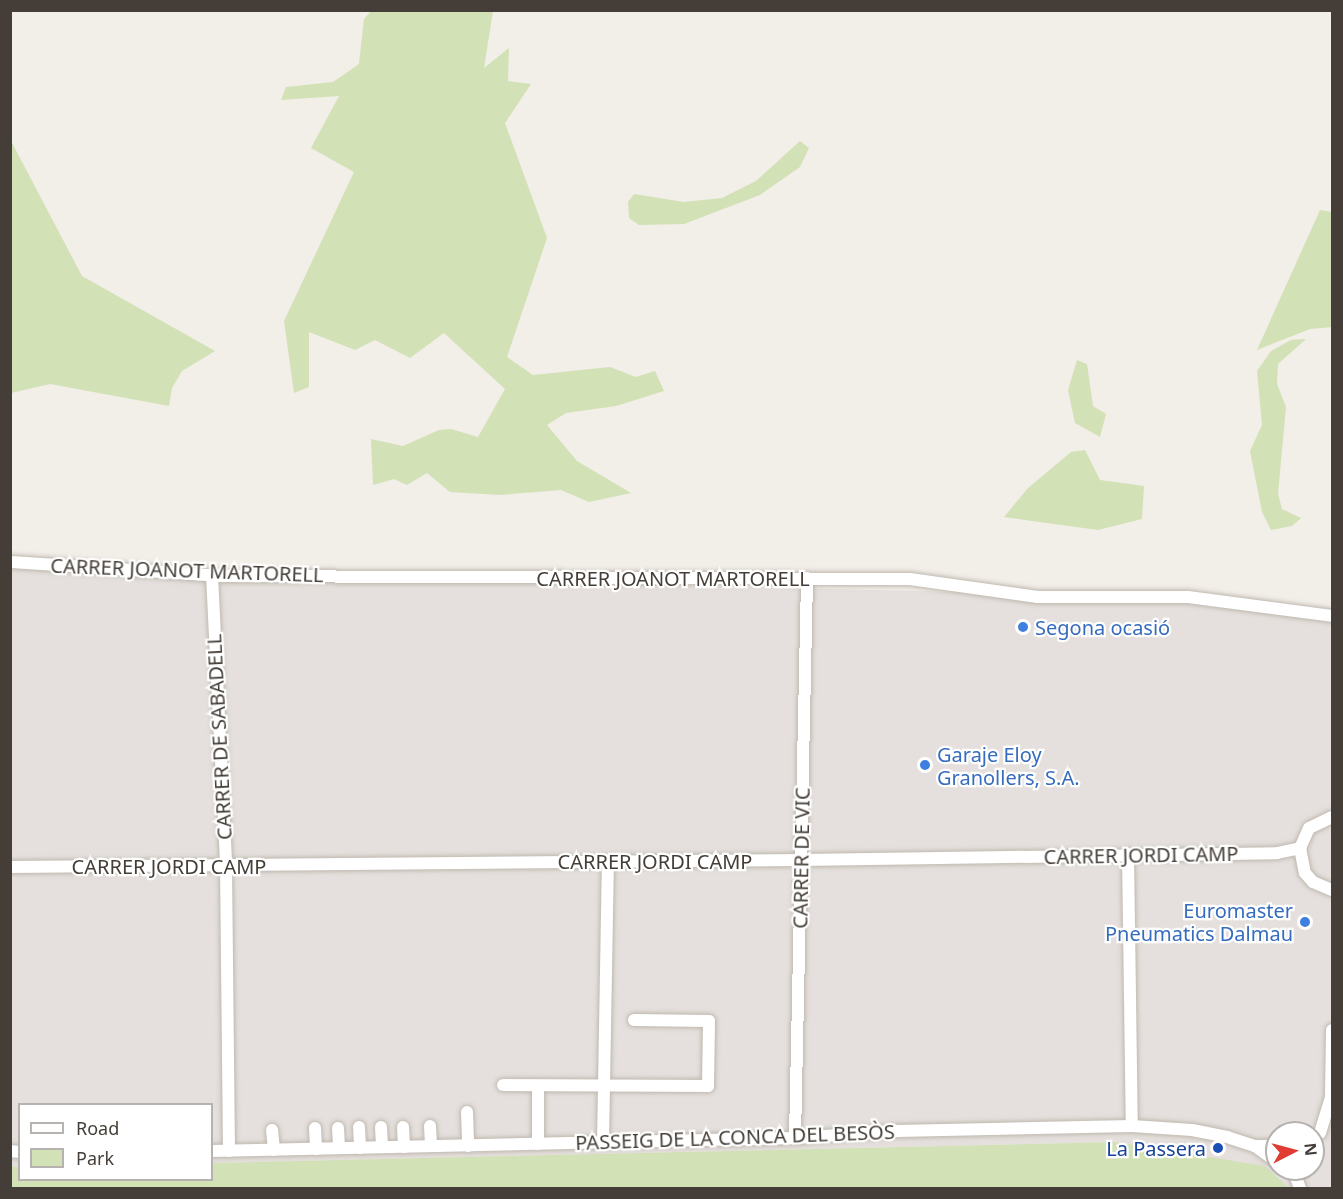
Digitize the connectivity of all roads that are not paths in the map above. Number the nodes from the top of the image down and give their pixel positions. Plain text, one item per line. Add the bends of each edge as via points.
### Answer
1 (10, 562) edge
2 (212, 575) junction
3 (807, 578) junction
4 (1332, 616) edge
5 (1332, 817) edge
6 (1300, 848) junction
7 (1128, 854) junction
8 (801, 860) junction
9 (608, 861) junction
10 (226, 866) junction
11 (10, 867) edge
12 (1332, 890) edge
13 (634, 1020) dead end
14 (1332, 1030) edge
15 (603, 1083) junction
16 (503, 1085) dead end
17 (538, 1086) junction
18 (1332, 1098) edge
19 (467, 1112) dead end
20 (1325, 1123) edge
21 (430, 1126) dead end
22 (1132, 1126) junction
23 (359, 1127) dead end
24 (381, 1127) dead end
25 (403, 1127) dead end
26 (315, 1128) dead end
27 (338, 1128) dead end
28 (272, 1130) dead end
29 (795, 1138) junction
30 (603, 1143) junction
31 (538, 1144) junction
32 (431, 1146) junction
33 (468, 1146) junction
34 (1255, 1146) junction
35 (1265, 1146) edge
36 (382, 1147) junction
37 (404, 1147) junction
38 (339, 1148) junction
39 (360, 1148) junction
40 (316, 1149) junction
41 (274, 1150) junction
42 (213, 1151) edge
43 (229, 1151) junction
44 (1265, 1153) edge

1 - 2 street, CARRER JOANOT MARTORELL
2 - 3 street, CARRER JOANOT MARTORELL
2 - 10 street, CARRER DE SABADELL
3 - 4 street, CARRER JOANOT MARTORELL via 910,579 1038,597 1188,597
3 - 8 street, CARRER DE VIC
5 - 6 street via 1309,828
6 - 7 street, CARRER JORDI CAMP via 1277,853
6 - 12 street via 1305,873 1313,882
7 - 8 street, CARRER JORDI CAMP
7 - 22 street
8 - 9 street, CARRER JORDI CAMP
8 - 29 street, CARRER DE VIC
9 - 10 street, CARRER JORDI CAMP
9 - 15 street
10 - 11 street, CARRER JORDI CAMP
10 - 43 street, CARRER DE SABADELL
13 - 15 street via 709,1021 708,1086
14 - 18 street
15 - 17 street
15 - 30 street
16 - 17 street
17 - 31 street
18 - 20 street
19 - 33 street
21 - 32 street
22 - 29 street, PASSEIG DE LA CONCA DEL BESÒS via 897,1131
22 - 34 street, PASSEIG DE LA CONCA DEL BESÒS via 1192,1130
23 - 39 street
24 - 36 street
25 - 37 street
26 - 40 street
27 - 38 street
28 - 41 street
29 - 30 street, PASSEIG DE LA CONCA DEL BESÒS
30 - 31 street, PASSEIG DE LA CONCA DEL BESÒS
31 - 33 street, PASSEIG DE LA CONCA DEL BESÒS
32 - 33 street, PASSEIG DE LA CONCA DEL BESÒS
32 - 37 street, PASSEIG DE LA CONCA DEL BESÒS
34 - 35 street, PASSEIG DE LA CONCA DEL BESÒS
34 - 44 street, PASSEIG DE LA CONCA DEL BESÒS
36 - 37 street, PASSEIG DE LA CONCA DEL BESÒS
36 - 39 street, PASSEIG DE LA CONCA DEL BESÒS
38 - 39 street, PASSEIG DE LA CONCA DEL BESÒS
38 - 40 street, PASSEIG DE LA CONCA DEL BESÒS
40 - 41 street, PASSEIG DE LA CONCA DEL BESÒS
41 - 43 street, PASSEIG DE LA CONCA DEL BESÒS
42 - 43 street, PASSEIG DE LA CONCA DEL BESÒS

